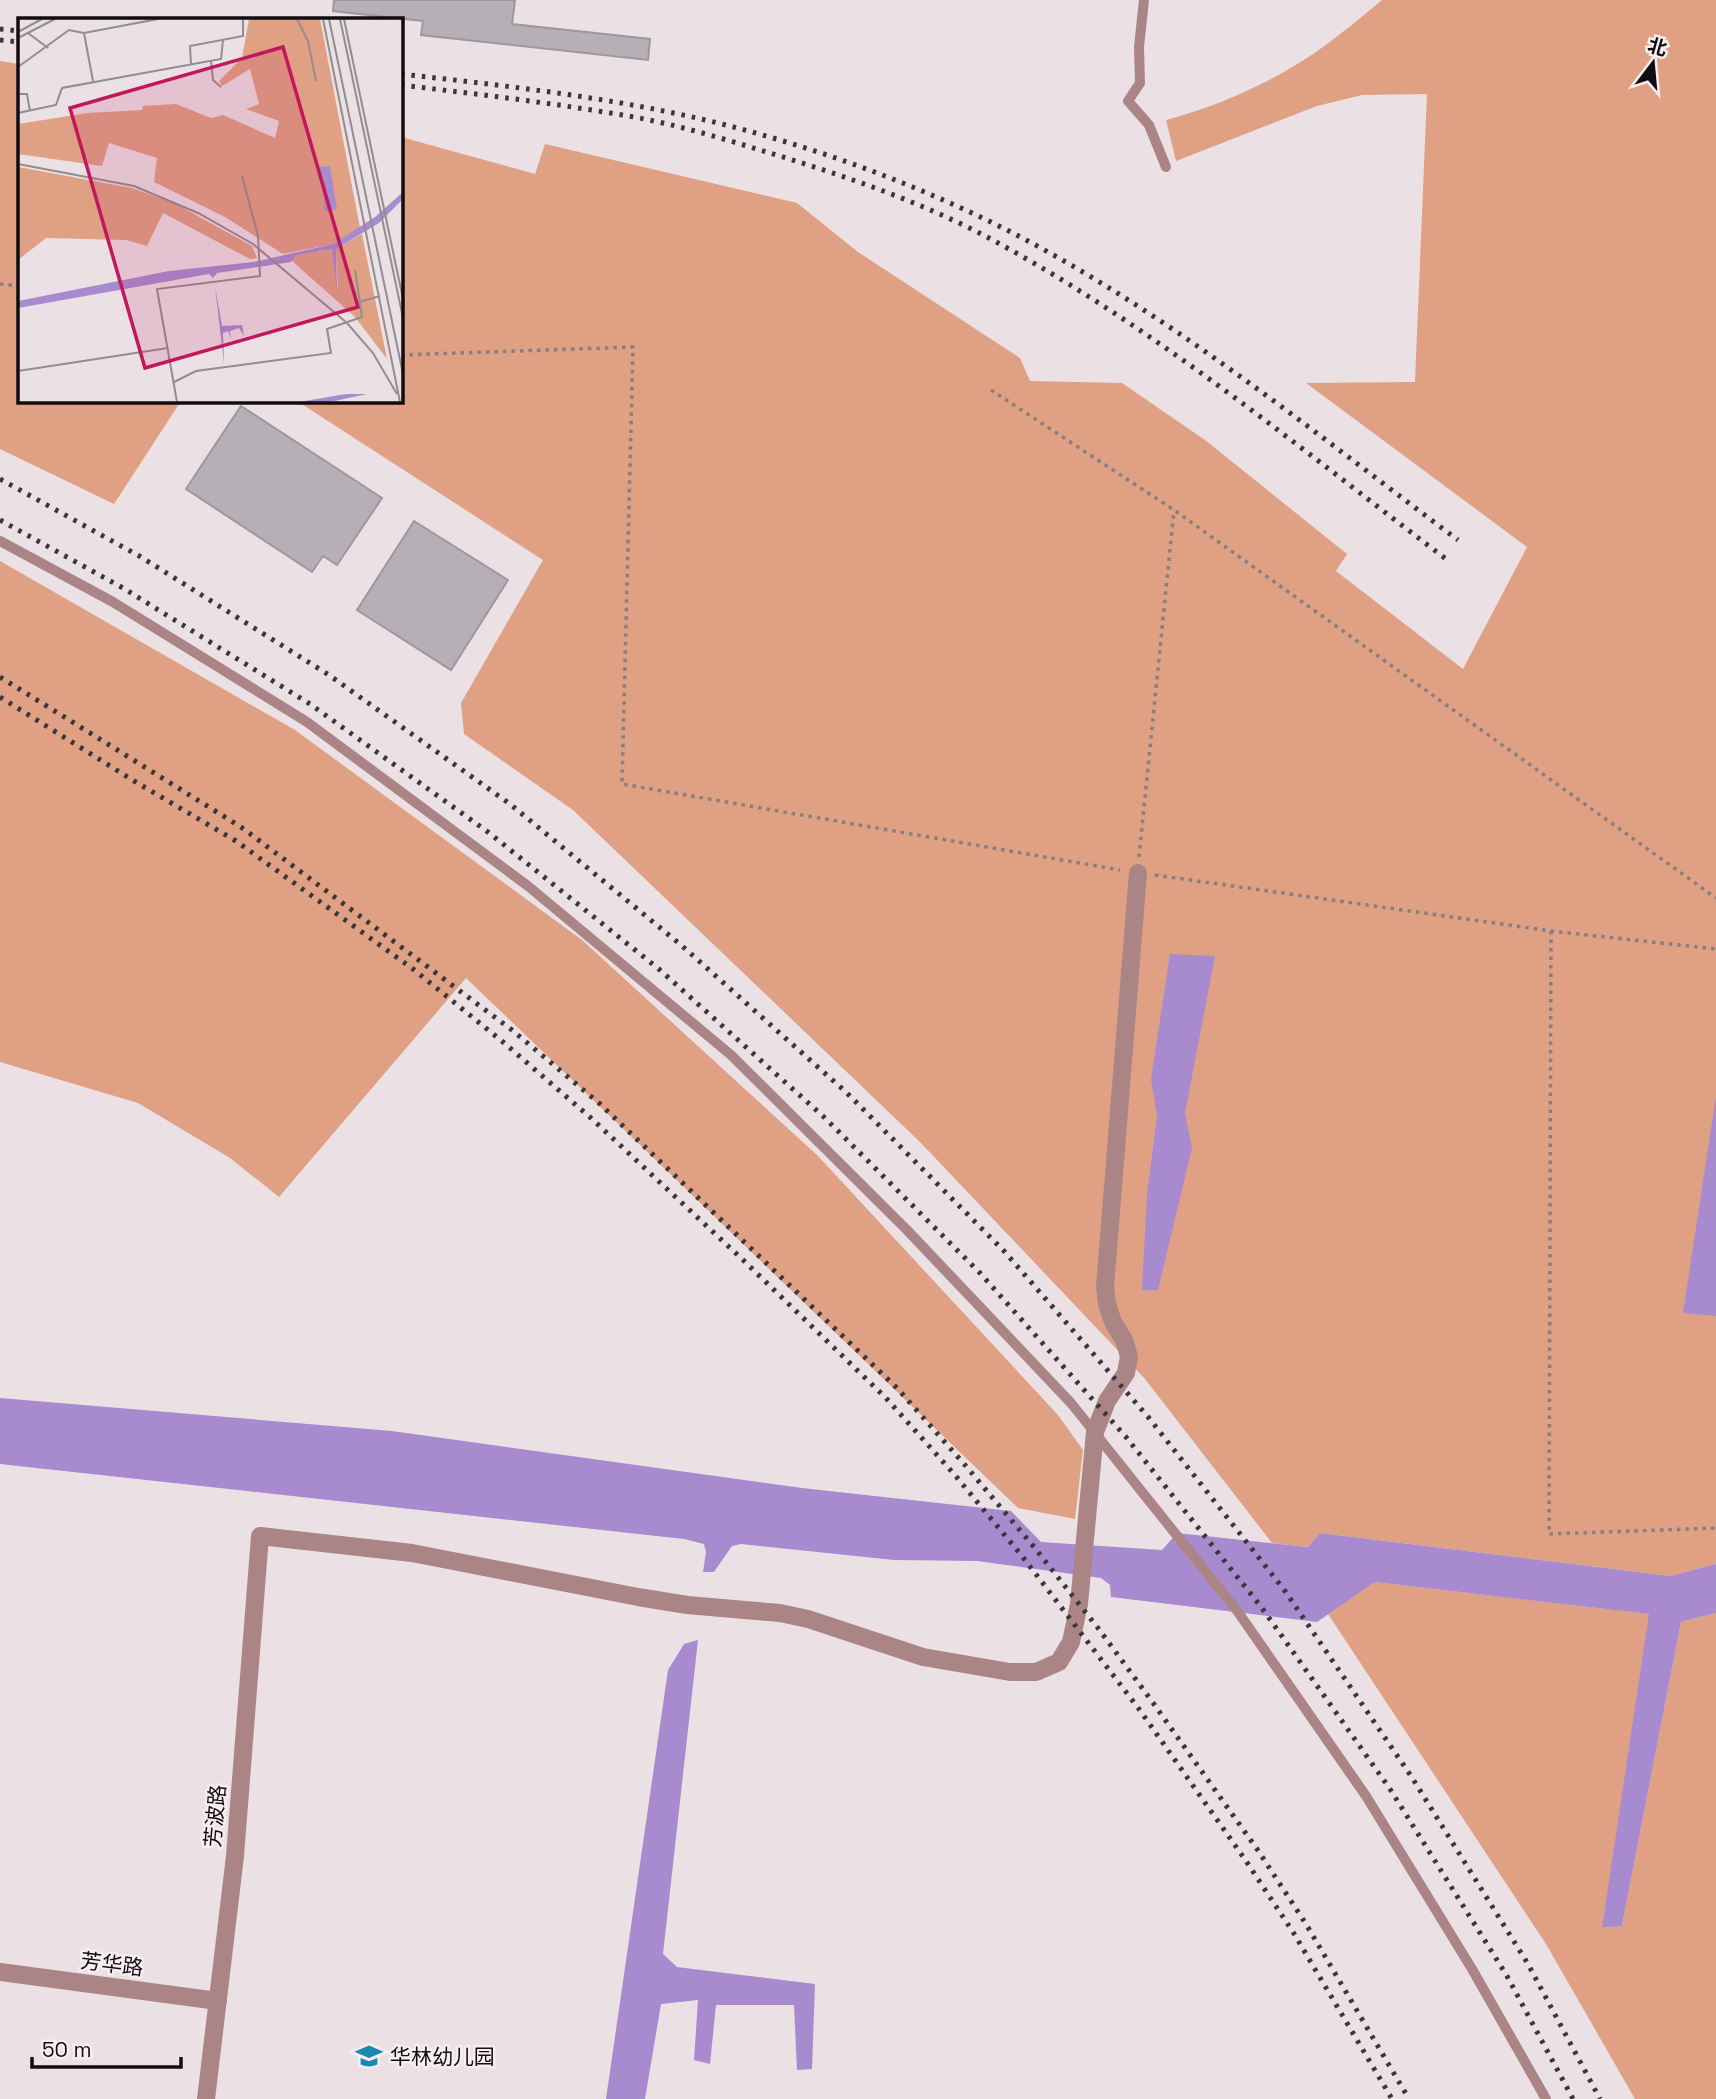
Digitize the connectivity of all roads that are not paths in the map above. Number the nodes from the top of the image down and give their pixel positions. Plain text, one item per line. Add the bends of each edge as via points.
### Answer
1 (1144, 0) edge
2 (1166, 167) dead end
3 (0, 541) edge
4 (1138, 873) road end
5 (1095, 1432) junction
6 (0, 1972) edge
7 (218, 2001) junction
8 (206, 2099) edge
9 (1546, 2099) edge

1 - 2 lane via 1140,83 1128,101 1149,125
3 - 5 lane via 113,602 307,722 528,886 731,1055 907,1230
4 - 5 street via 1105,1287 1113,1322 1129,1357 1126,1373 1107,1401
5 - 7 street, 芳波路 via 1077,1619 1059,1662 1048,1669 1022,1673 923,1657 780,1613 687,1605 412,1553 260,1536
5 - 9 lane via 1238,1612 1366,1796
6 - 7 street, 芳华路
7 - 8 street, 芳波路

